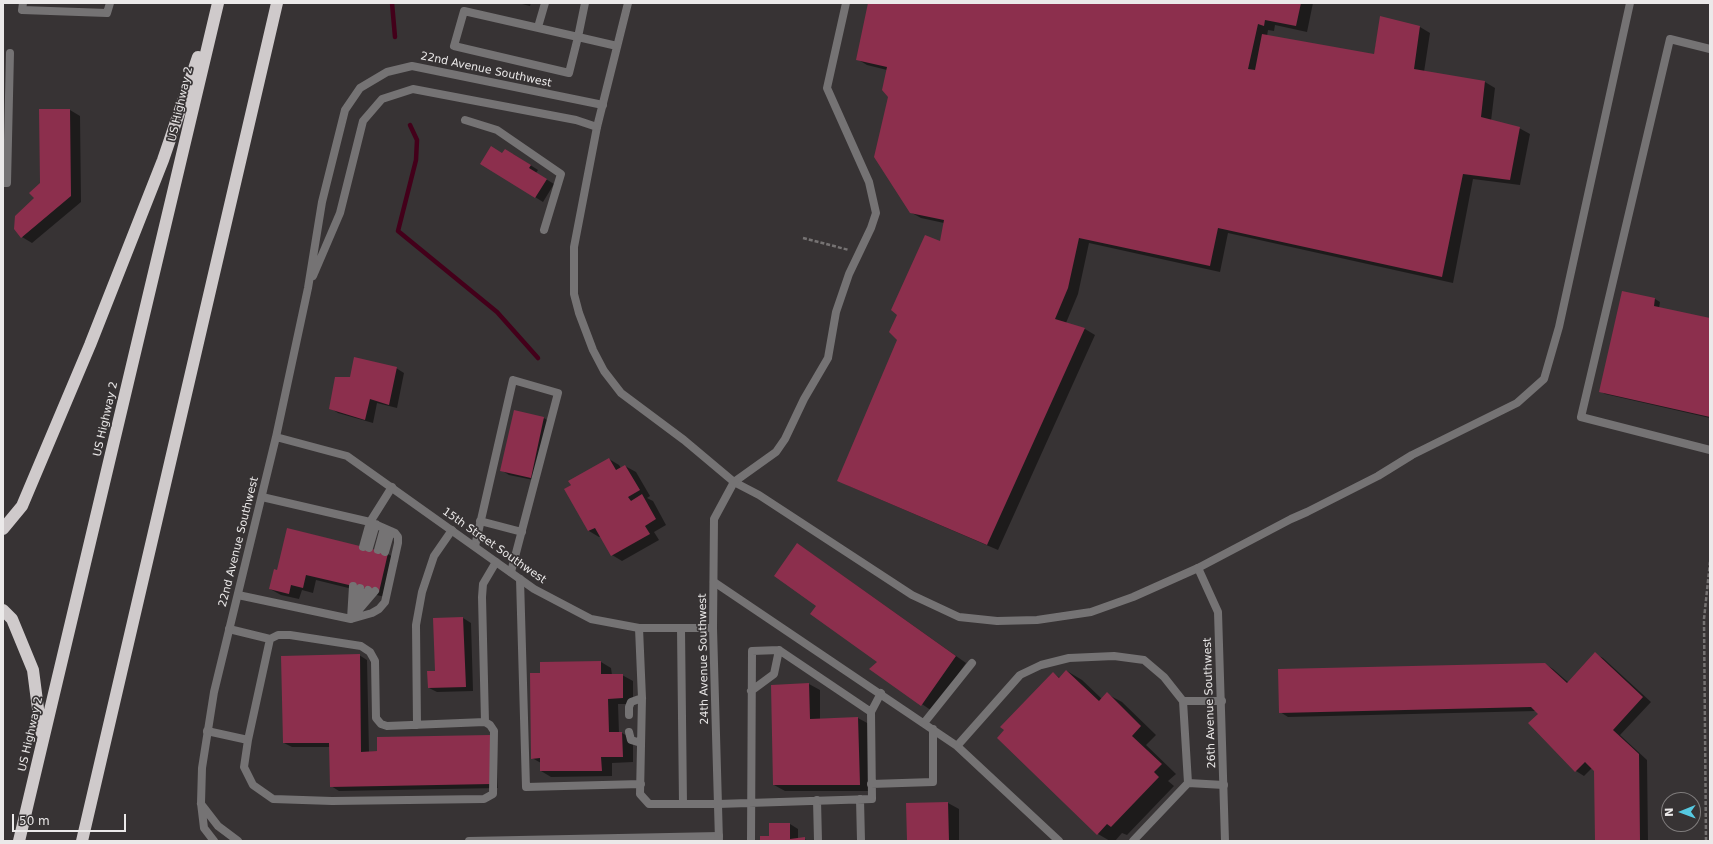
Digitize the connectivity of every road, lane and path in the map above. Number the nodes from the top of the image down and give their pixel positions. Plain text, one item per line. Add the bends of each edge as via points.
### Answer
1 (23, 3) edge
2 (110, 3) edge
3 (217, 3) edge
4 (277, 3) edge
5 (545, 3) edge
6 (585, 3) edge
7 (628, 3) edge
8 (846, 3) edge
9 (1630, 3) edge
10 (538, 27) junction
11 (578, 37) junction
12 (617, 46) junction
13 (1710, 48) edge
14 (10, 53) dead end
15 (603, 105) junction
16 (465, 120) dead end
17 (598, 127) junction
18 (3, 183) edge
19 (544, 230) dead end
20 (803, 238) dead end
21 (859, 253) junction
22 (308, 288) junction
23 (276, 437) junction
24 (1710, 450) edge
25 (734, 482) junction
26 (392, 487) junction
27 (262, 497) junction
28 (480, 521) junction
29 (380, 526) junction
30 (3, 529) edge
31 (452, 530) junction
32 (522, 532) junction
33 (475, 546) junction
34 (496, 562) junction
35 (1710, 562) edge
36 (1198, 568) junction
37 (511, 572) junction
38 (520, 579) junction
39 (714, 582) junction
40 (238, 595) junction
41 (3, 610) edge
42 (351, 619) junction
43 (639, 628) junction
44 (713, 628) junction
45 (230, 629) junction
46 (681, 629) junction
47 (270, 639) junction
48 (779, 650) junction
49 (972, 663) dead end
50 (752, 691) junction
51 (881, 693) junction
52 (642, 698) junction
53 (1182, 701) junction
54 (1222, 701) junction
55 (871, 712) junction
56 (629, 715) dead end
57 (485, 722) junction
58 (924, 723) junction
59 (417, 725) junction
60 (933, 729) junction
61 (208, 731) junction
62 (629, 732) dead end
63 (42, 740) junction
64 (248, 740) junction
65 (641, 743) junction
66 (957, 746) junction
67 (1188, 783) junction
68 (641, 784) junction
69 (871, 784) junction
70 (1224, 785) junction
71 (860, 799) junction
72 (817, 800) junction
73 (201, 803) junction
74 (751, 803) junction
75 (683, 804) junction
76 (718, 804) junction
77 (719, 838) edge
78 (645, 839) edge
79 (667, 839) edge
80 (688, 839) edge
81 (531, 840) edge
82 (585, 840) edge
83 (602, 840) edge
84 (19, 841) edge
85 (82, 841) edge
86 (214, 841) edge
87 (238, 841) edge
88 (469, 841) edge
89 (751, 841) edge
90 (818, 841) edge
91 (861, 841) edge
92 (1059, 841) edge
93 (1133, 841) edge
94 (1225, 841) edge
95 (1706, 841) edge

1 - 2 street via 22,10 108,13
3 - 30 highway via 163,160 90,345 22,506
3 - 63 highway, US Highway 2
4 - 85 highway
5 - 10 street
6 - 11 street
7 - 12 street
8 - 21 street via 827,88 868,182 876,213
9 - 36 street via 1559,327 1544,379 1517,403 1412,454 1378,476
10 - 11 street
10 - 11 street via 464,11 454,46 569,73
11 - 12 street
12 - 15 street
13 - 24 street via 1670,39 1581,417
14 - 18 street via 7,183
15 - 17 street
15 - 22 street, 22nd Avenue Southwest via 412,66 387,72 360,88 345,110 322,202
16 - 19 street via 497,130 561,174
17 - 22 street, 22nd Avenue Southwest via 576,120 413,89 382,99 363,121 340,213
17 - 25 street via 574,247 574,294 593,350 604,371 621,393 684,440
20 - 21 path
21 - 25 street via 836,312 828,358 785,439 776,452
22 - 23 street, 22nd Avenue Southwest
23 - 26 street, 15th Street Southwest via 347,456
23 - 27 street, 22nd Avenue Southwest
25 - 36 street via 759,495 912,595 959,617 997,621 1038,620 1091,612 1133,597
25 - 39 street, 24th Avenue Southwest via 714,519
26 - 29 street
26 - 31 street, 15th Street Southwest
27 - 29 street
27 - 40 street, 22nd Avenue Southwest
28 - 32 street
28 - 32 street via 513,380 558,393
28 - 33 street
29 - 29 street via 374,549
29 - 42 street via 398,537 384,602 372,613
31 - 33 street, 15th Street Southwest
31 - 59 street via 434,556 422,592 416,625
32 - 37 street
33 - 34 street, 15th Street Southwest
34 - 37 street, 15th Street Southwest
34 - 57 street via 483,584 482,597
35 - 95 path via 1704,620
36 - 54 street, 26th Avenue Southwest via 1218,612
37 - 38 street, 15th Street Southwest
38 - 43 street, 15th Street Southwest via 535,590 591,619
38 - 68 street via 526,787
39 - 44 street, 24th Avenue Southwest
39 - 51 street
40 - 42 street
40 - 45 street, 22nd Avenue Southwest
41 - 63 highway via 12,619 34,670
42 - 42 street via 364,589
43 - 46 street, 15th Street Southwest
43 - 52 street
44 - 46 street, 15th Street Southwest
44 - 76 street, 24th Avenue Southwest
45 - 47 street
45 - 61 street, 22nd Avenue Southwest via 214,692
46 - 75 street
47 - 59 street via 278,635 290,635 361,646 370,652 375,661 376,718 387,726
47 - 64 street
48 - 50 street via 774,674
48 - 50 street via 752,651
48 - 55 street
49 - 58 street
50 - 74 street
51 - 55 street
51 - 58 street
52 - 56 street via 631,702
52 - 65 street
53 - 54 street
53 - 66 street via 1164,677 1144,660 1114,656 1069,658 1041,665 1020,675
53 - 67 street
54 - 70 street, 26th Avenue Southwest
55 - 69 street
57 - 59 street
57 - 64 street via 494,731 494,786 493,794 484,799 273,799 253,785 244,767
58 - 60 street
60 - 66 street
60 - 69 street via 933,782
61 - 64 street
61 - 73 street, 22nd Avenue Southwest via 202,768
62 - 65 street via 631,740
63 - 84 highway, US Highway 2
65 - 68 street
66 - 92 street
67 - 70 street
67 - 93 street
68 - 75 street via 640,794 649,804
69 - 71 street via 872,799
70 - 94 street, 26th Avenue Southwest
71 - 72 street
71 - 91 street
72 - 74 street
72 - 90 street
73 - 86 street, 22nd Avenue Southwest via 204,828
73 - 87 street via 218,826
74 - 76 street
74 - 89 street
75 - 76 street
76 - 77 street, 24th Avenue Southwest
77 - 80 street
78 - 79 street
78 - 83 street
79 - 80 street
81 - 82 street
81 - 88 street
82 - 83 street

